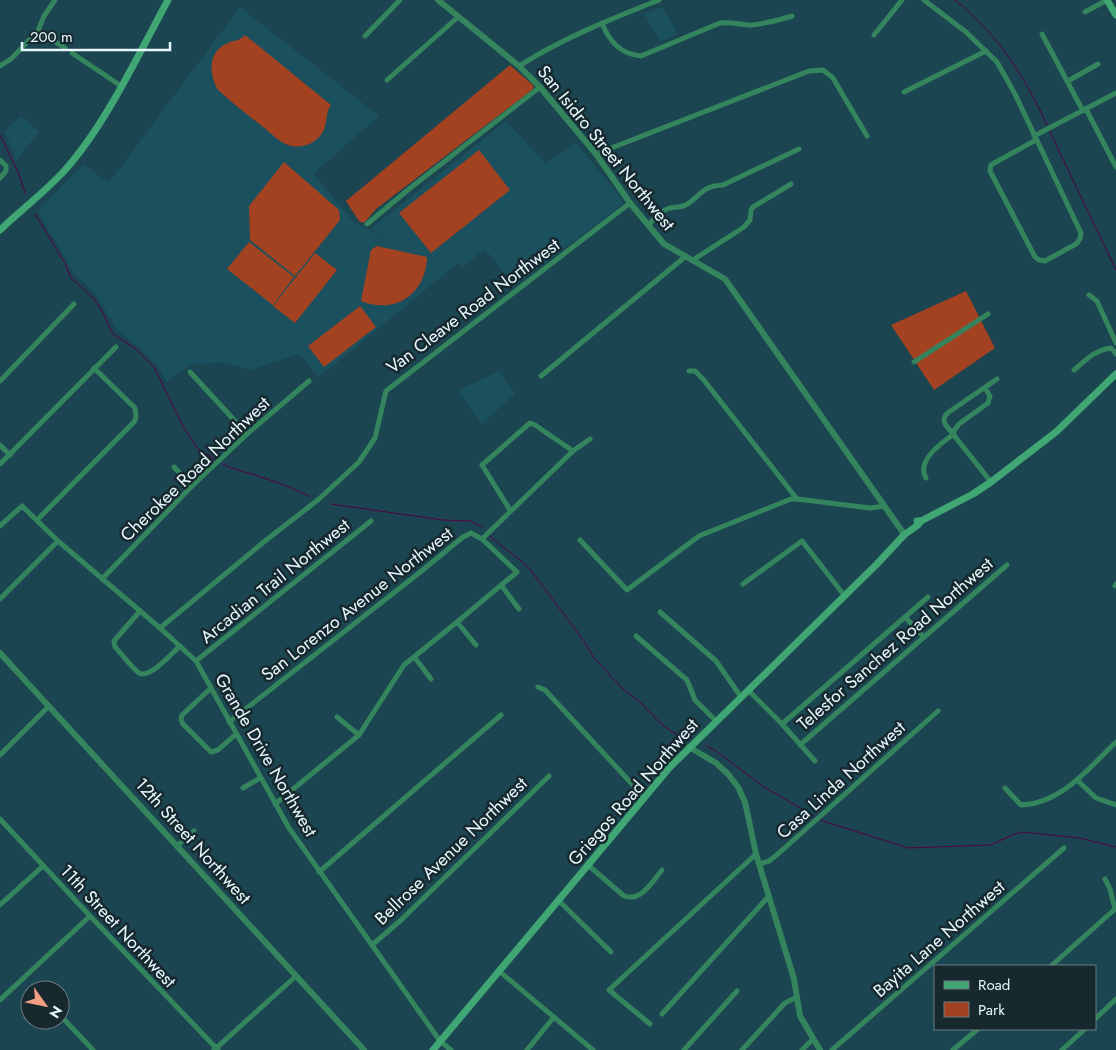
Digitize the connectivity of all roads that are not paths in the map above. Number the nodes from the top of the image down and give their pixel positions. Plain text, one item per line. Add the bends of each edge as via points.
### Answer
1 (55, 0) edge
2 (168, 0) edge
3 (400, 0) edge
4 (438, 0) edge
5 (659, 0) edge
6 (902, 0) edge
7 (924, 0) edge
8 (1107, 0) edge
9 (1085, 12) dead end
10 (1116, 15) edge
11 (792, 16) dead end
12 (458, 17) junction
13 (602, 23) junction
14 (38, 31) junction
15 (1042, 34) dead end
16 (874, 35) dead end
17 (365, 36) dead end
18 (65, 48) dead end
19 (986, 51) junction
20 (72, 53) dead end
21 (1098, 64) dead end
22 (0, 66) edge
23 (519, 66) junction
24 (387, 80) dead end
25 (1068, 80) junction
26 (121, 86) junction
27 (540, 87) junction
28 (904, 92) dead end
29 (1116, 93) edge
30 (1084, 110) junction
31 (867, 136) dead end
32 (1035, 138) junction
33 (800, 149) dead end
34 (596, 154) junction
35 (0, 160) edge
36 (1116, 167) edge
37 (0, 178) edge
38 (791, 184) dead end
39 (630, 203) junction
40 (367, 224) dead end
41 (648, 225) junction
42 (0, 230) edge
43 (686, 256) junction
44 (693, 260) junction
45 (1088, 295) dead end
46 (74, 304) dead end
47 (988, 314) dead end
48 (1116, 343) edge
49 (116, 347) dead end
50 (1116, 354) edge
51 (914, 362) dead end
52 (94, 368) junction
53 (1074, 370) dead end
54 (689, 371) dead end
55 (190, 372) dead end
56 (1116, 374) edge
57 (541, 376) dead end
58 (997, 379) dead end
59 (0, 381) edge
60 (309, 381) dead end
61 (985, 388) junction
62 (247, 434) junction
63 (953, 434) junction
64 (590, 439) dead end
65 (0, 445) edge
66 (573, 451) junction
67 (10, 454) junction
68 (0, 464) edge
69 (174, 467) dead end
70 (926, 478) dead end
71 (991, 482) junction
72 (192, 486) junction
73 (797, 499) junction
74 (884, 506) junction
75 (510, 510) junction
76 (0, 516) edge
77 (37, 520) junction
78 (5, 521) junction
79 (371, 521) dead end
80 (0, 526) edge
81 (903, 533) junction
82 (482, 539) junction
83 (580, 540) dead end
84 (58, 541) junction
85 (1007, 565) dead end
86 (102, 578) junction
87 (743, 584) dead end
88 (501, 586) junction
89 (844, 595) junction
90 (928, 598) dead end
91 (0, 599) edge
92 (519, 609) dead end
93 (140, 611) junction
94 (660, 612) dead end
95 (905, 617) junction
96 (458, 622) junction
97 (160, 628) junction
98 (636, 636) dead end
99 (924, 637) junction
100 (476, 645) dead end
101 (180, 646) junction
102 (0, 653) edge
103 (415, 658) junction
104 (196, 661) junction
105 (431, 680) dead end
106 (538, 687) dead end
107 (211, 688) junction
108 (749, 690) junction
109 (741, 698) junction
110 (49, 706) junction
111 (938, 711) dead end
112 (501, 715) dead end
113 (338, 717) dead end
114 (716, 721) junction
115 (229, 722) junction
116 (782, 724) junction
117 (236, 734) junction
118 (359, 735) junction
119 (1116, 742) edge
120 (800, 745) junction
121 (689, 747) junction
122 (0, 755) edge
123 (815, 761) dead end
124 (549, 776) dead end
125 (260, 778) junction
126 (1077, 780) junction
127 (243, 788) dead end
128 (1005, 788) dead end
129 (644, 797) junction
130 (275, 804) junction
131 (1116, 804) edge
132 (0, 819) edge
133 (194, 831) dead end
134 (178, 846) junction
135 (1064, 848) dead end
136 (756, 854) junction
137 (759, 864) junction
138 (588, 865) junction
139 (43, 866) junction
140 (662, 870) dead end
141 (319, 872) junction
142 (1105, 879) dead end
143 (769, 896) junction
144 (558, 900) junction
145 (0, 905) edge
146 (90, 916) junction
147 (372, 945) junction
148 (611, 952) dead end
149 (1052, 965) edge
150 (499, 970) junction
151 (296, 976) junction
152 (737, 991) dead end
153 (797, 997) junction
154 (1116, 999) edge
155 (0, 1000) edge
156 (662, 1014) dead end
157 (554, 1017) junction
158 (1096, 1018) edge
159 (650, 1024) dead end
160 (70, 1026) edge
161 (977, 1030) edge
162 (1084, 1030) edge
163 (813, 1039) junction
164 (440, 1041) junction
165 (216, 1049) edge
166 (93, 1050) edge
167 (364, 1050) edge
168 (433, 1050) edge
169 (451, 1050) edge
170 (527, 1050) edge
171 (594, 1050) edge
172 (684, 1050) edge
173 (742, 1050) edge
174 (802, 1050) edge
175 (820, 1050) edge
176 (832, 1050) edge
177 (953, 1050) edge
178 (1062, 1050) edge

1 - 14 street
2 - 26 main road
3 - 17 street
4 - 12 street, San Isidro Street Northwest
5 - 13 street
6 - 16 street
7 - 19 street
8 - 9 street
8 - 10 main road
11 - 13 street via 749,25 720,23 641,56 614,45
12 - 23 street, San Isidro Street Northwest
12 - 24 street
13 - 23 street via 541,51
14 - 18 street
14 - 22 street via 12,59
15 - 25 street
19 - 28 street
19 - 32 street via 997,62
20 - 26 street
21 - 25 street
23 - 27 street, San Isidro Street Northwest
25 - 30 street
26 - 42 main road via 65,170
27 - 34 street, San Isidro Street Northwest
27 - 40 street
29 - 30 street
30 - 32 street
30 - 36 street
31 - 34 street via 833,78 823,70 809,70
32 - 32 street via 1081,233 1076,244 1045,261 1035,257 990,171 996,162
33 - 41 street via 723,185 703,190 690,203 682,208 667,209
34 - 39 street, San Isidro Street Northwest
35 - 37 street via 6,171
38 - 44 street via 753,207 750,220 744,227
39 - 41 street, San Isidro Street Northwest
39 - 97 street, Van Cleave Road Northwest via 386,390 375,438 360,462
41 - 43 street, San Isidro Street Northwest via 664,244
43 - 44 street, San Isidro Street Northwest
43 - 57 street
44 - 74 street, San Isidro Street Northwest via 725,279
45 - 48 street via 1097,301
46 - 59 street
47 - 51 street
49 - 52 street
50 - 53 street via 1111,348 1101,349
52 - 67 street
52 - 77 street via 135,408 135,421
54 - 73 street via 695,371 704,379
55 - 62 street
56 - 71 main road, Griegos Road Northwest via 1056,432
58 - 61 street
60 - 62 street, Cherokee Road Northwest
61 - 63 street via 990,396 988,403 959,424
61 - 63 street via 945,415 945,424
62 - 72 street, Cherokee Road Northwest
63 - 70 street via 934,450 925,464 923,473
63 - 71 street
64 - 66 street, San Lorenzo Avenue Northwest
65 - 67 street
66 - 75 street, San Lorenzo Avenue Northwest
66 - 75 street via 530,423 482,465
67 - 68 street
69 - 72 street
71 - 81 main road, Griegos Road Northwest via 916,521
72 - 86 street, Cherokee Road Northwest
73 - 74 street via 870,508
73 - 83 street via 699,536 627,590
74 - 81 street, San Isidro Street Northwest
75 - 82 street, San Lorenzo Avenue Northwest
76 - 78 street
77 - 78 street, Grande Drive Northwest via 22,506
77 - 84 street, Grande Drive Northwest
78 - 80 street
79 - 104 street, Arcadian Trail Northwest
81 - 89 main road, Griegos Road Northwest
82 - 88 street via 516,572
82 - 115 street, San Lorenzo Avenue Northwest via 471,533 463,537
84 - 86 street, Grande Drive Northwest
84 - 91 street
85 - 99 street, Telesfor Sanchez Road Northwest
86 - 93 street, Grande Drive Northwest
87 - 89 street via 802,541
88 - 92 street
88 - 96 street
89 - 108 main road, Griegos Road Northwest
90 - 95 street
93 - 97 street, Grande Drive Northwest
93 - 101 street via 114,641 115,647 140,673 152,671
94 - 109 street via 716,662
95 - 99 street
95 - 116 street
96 - 100 street
96 - 103 street
97 - 101 street, Grande Drive Northwest
98 - 114 street via 687,680 695,700
99 - 120 street, Telesfor Sanchez Road Northwest
101 - 104 street, Grande Drive Northwest
102 - 110 street, 12th Street Northwest
103 - 105 street
103 - 118 street via 404,665
104 - 107 street, Grande Drive Northwest
106 - 129 street via 545,690
107 - 115 street, Grande Drive Northwest
107 - 117 street via 182,715 183,724 211,752
108 - 109 main road, Griegos Road Northwest
108 - 116 street
109 - 114 main road, Griegos Road Northwest
110 - 122 street
110 - 134 street, 12th Street Northwest
111 - 137 street, Casa Linda Northwest via 770,861
112 - 141 street
113 - 118 street
114 - 121 main road, Griegos Road Northwest
115 - 117 street, Grande Drive Northwest
116 - 120 street
117 - 125 street, Grande Drive Northwest
118 - 130 street
119 - 126 street
120 - 123 street
121 - 129 main road, Griegos Road Northwest
121 - 136 street via 716,763 738,787 745,802
124 - 147 street, Bellrose Avenue Northwest
125 - 127 street
125 - 130 street, Grande Drive Northwest
126 - 128 street via 1046,801 1031,804 1021,804
126 - 131 street via 1096,798
129 - 138 main road, Griegos Road Northwest
130 - 141 street, Grande Drive Northwest
132 - 139 street, 11th Street Northwest
133 - 134 street
134 - 151 street, 12th Street Northwest
135 - 176 street, Bayita Lane Northwest
136 - 137 street
136 - 159 street via 609,990
137 - 143 street
138 - 140 street via 624,896 631,898 643,892
138 - 144 main road, Griegos Road Northwest
139 - 145 street
139 - 146 street, 11th Street Northwest
141 - 147 street, Grande Drive Northwest
142 - 149 street via 1115,908
143 - 153 street
143 - 156 street
144 - 148 street
144 - 150 main road, Griegos Road Northwest
146 - 155 street
146 - 165 street, 11th Street Northwest
147 - 164 street, Grande Drive Northwest
150 - 157 street
150 - 164 main road, Griegos Road Northwest
151 - 165 street
151 - 167 street, 12th Street Northwest
152 - 172 street
153 - 163 street via 800,1016
153 - 173 street via 786,1003
154 - 158 street
157 - 170 street
157 - 171 street
160 - 166 street
161 - 177 street
162 - 178 street
163 - 174 street
163 - 175 street
164 - 168 main road, Griegos Road Northwest
164 - 169 street, Grande Drive Northwest

